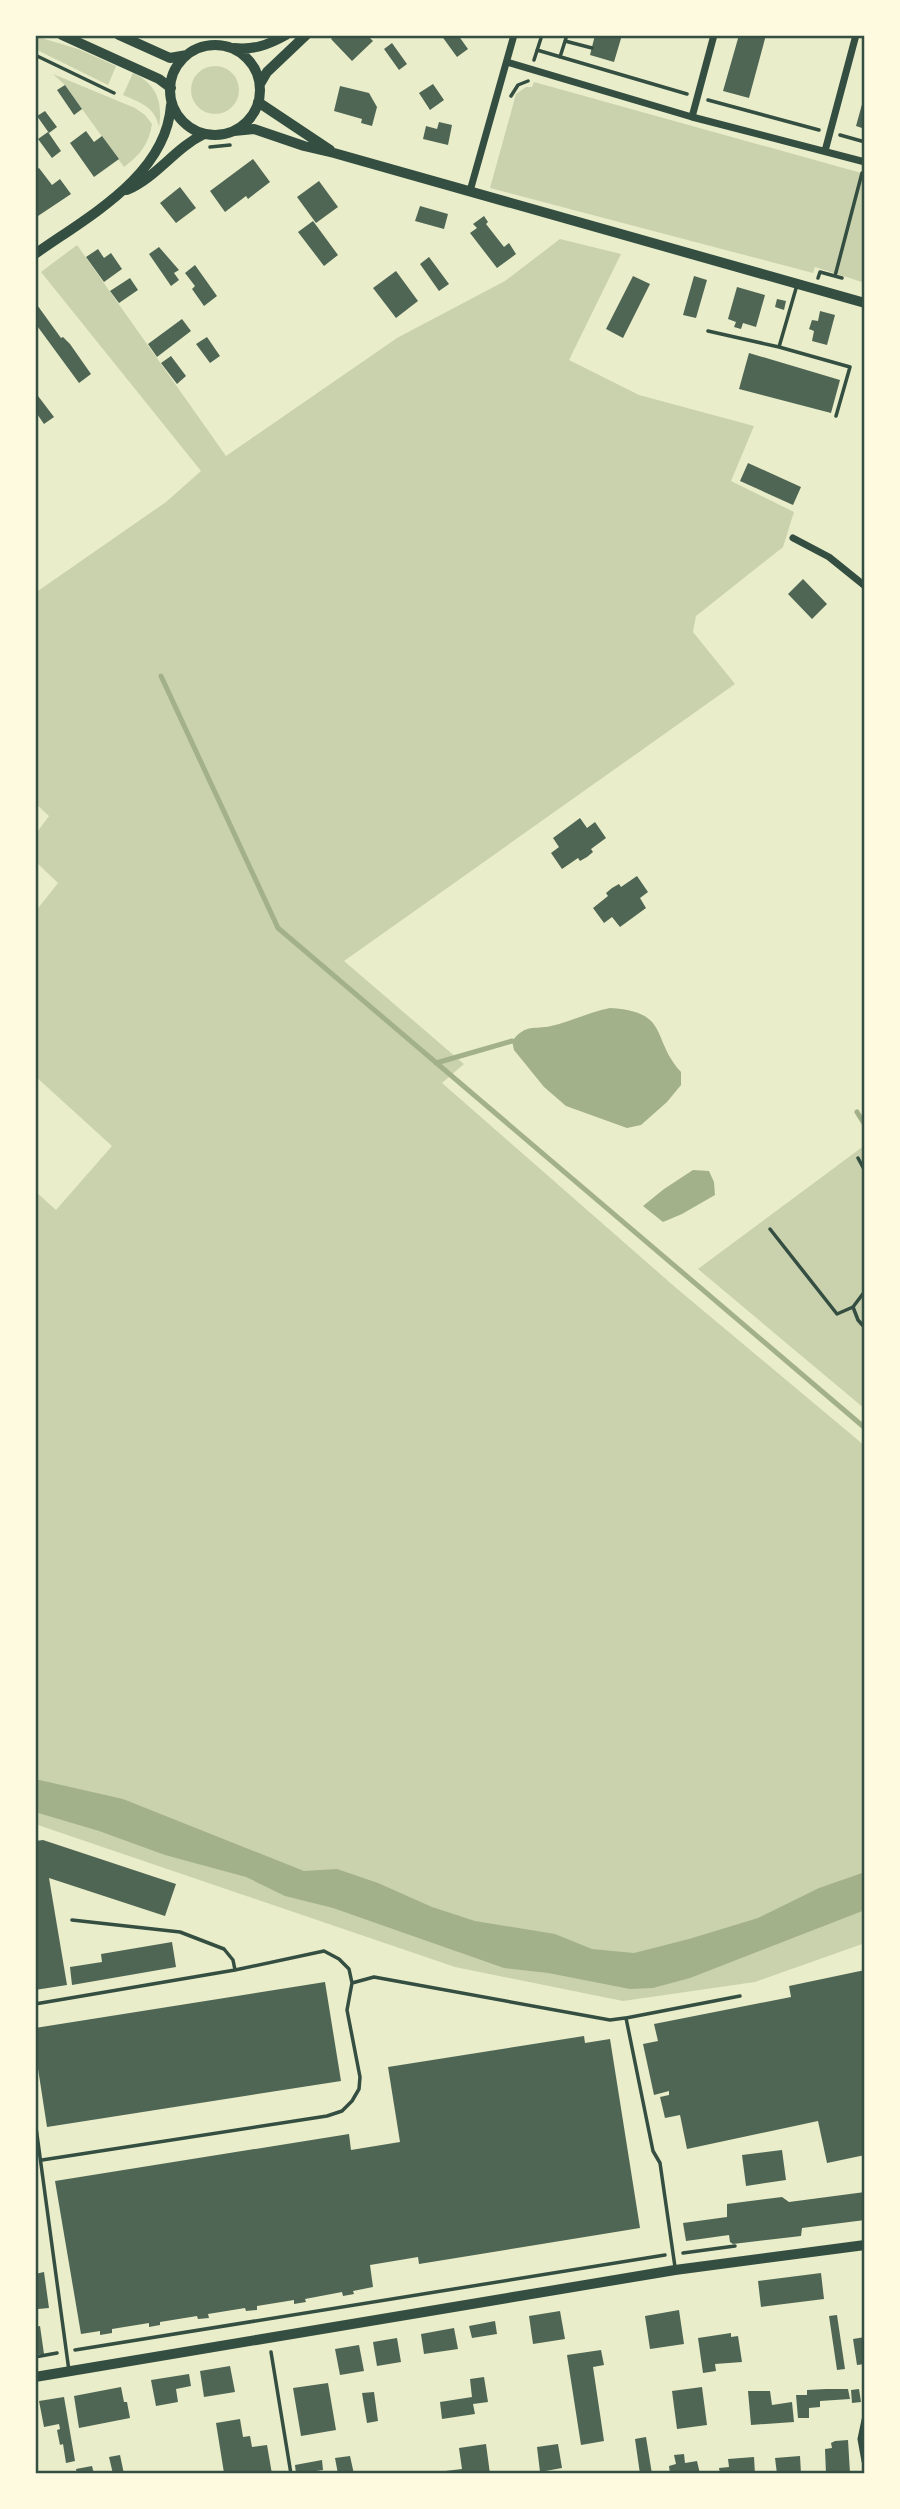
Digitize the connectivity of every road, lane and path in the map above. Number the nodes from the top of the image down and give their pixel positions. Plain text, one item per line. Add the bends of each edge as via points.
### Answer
1 (62, 35) edge
2 (119, 35) edge
3 (286, 35) edge
4 (306, 35) edge
5 (514, 35) edge
6 (542, 35) edge
7 (567, 35) edge
8 (714, 35) edge
9 (856, 35) edge
10 (565, 41) junction
11 (226, 47) junction
12 (592, 48) dead end
13 (35, 55) edge
14 (187, 55) junction
15 (560, 57) dead end
16 (507, 62) junction
17 (531, 69) junction
18 (260, 84) junction
19 (171, 88) junction
20 (114, 93) dead end
21 (172, 100) junction
22 (258, 102) junction
23 (509, 106) dead end
24 (692, 117) junction
25 (234, 131) junction
26 (204, 134) junction
27 (233, 144) dead end
28 (202, 147) dead end
29 (825, 151) junction
30 (334, 153) junction
31 (865, 162) edge
32 (470, 191) junction
33 (120, 193) junction
34 (35, 254) edge
35 (835, 276) dead end
36 (798, 283) junction
37 (865, 303) edge
38 (708, 331) dead end
39 (779, 347) junction
40 (836, 416) dead end
41 (793, 538) dead end
42 (865, 586) edge
43 (858, 1158) dead end
44 (865, 1171) edge
45 (770, 1229) dead end
46 (865, 1291) edge
47 (853, 1307) junction
48 (865, 1328) edge
49 (72, 1920) dead end
50 (235, 1970) junction
51 (352, 1983) junction
52 (740, 1996) dead end
53 (35, 2004) edge
54 (625, 2018) junction
55 (35, 2120) edge
56 (42, 2160) junction
57 (741, 2245) dead end
58 (865, 2245) edge
59 (673, 2254) junction
60 (675, 2270) junction
61 (269, 2337) junction
62 (66, 2351) junction
63 (35, 2357) edge
64 (69, 2371) junction
65 (35, 2377) edge
66 (865, 2420) edge
67 (865, 2461) edge
68 (290, 2474) edge

1 - 19 street
2 - 14 street via 170,58
3 - 11 street via 251,50
4 - 18 street
5 - 16 street
6 - 17 path
7 - 10 path
8 - 24 street
9 - 29 street
10 - 12 path
10 - 15 path
11 - 14 street via 212,46
11 - 18 street via 249,60
13 - 20 path
14 - 19 street via 178,65
16 - 17 street
16 - 32 street
17 - 23 path via 528,81 512,93
17 - 24 street
18 - 22 street
19 - 21 street
21 - 26 street via 183,122
21 - 33 street via 170,123 153,155
22 - 25 street via 250,119
22 - 30 street
24 - 29 street
25 - 26 street
25 - 30 street via 254,129
26 - 33 street via 148,178
27 - 28 path
29 - 31 street
30 - 32 street
31 - 35 path
32 - 36 street
33 - 34 street
36 - 37 street
36 - 39 lane
38 - 39 lane
39 - 40 lane via 850,367
41 - 42 street via 829,557
43 - 44 path
45 - 47 path via 838,1314
46 - 47 path
47 - 48 path
49 - 50 lane via 180,1932 223,1949
50 - 51 lane via 324,1951 349,1969
50 - 53 lane
51 - 54 lane via 374,1977 610,2020
51 - 56 lane via 347,2010 360,2077 359,2089 342,2111
52 - 54 lane
54 - 59 lane via 653,2151 660,2163
55 - 56 lane
56 - 62 lane
57 - 59 path
58 - 60 street
59 - 60 lane
59 - 62 path
60 - 61 street
61 - 64 street
61 - 68 path
62 - 63 path
62 - 64 lane
64 - 65 street
66 - 67 street via 861,2439

